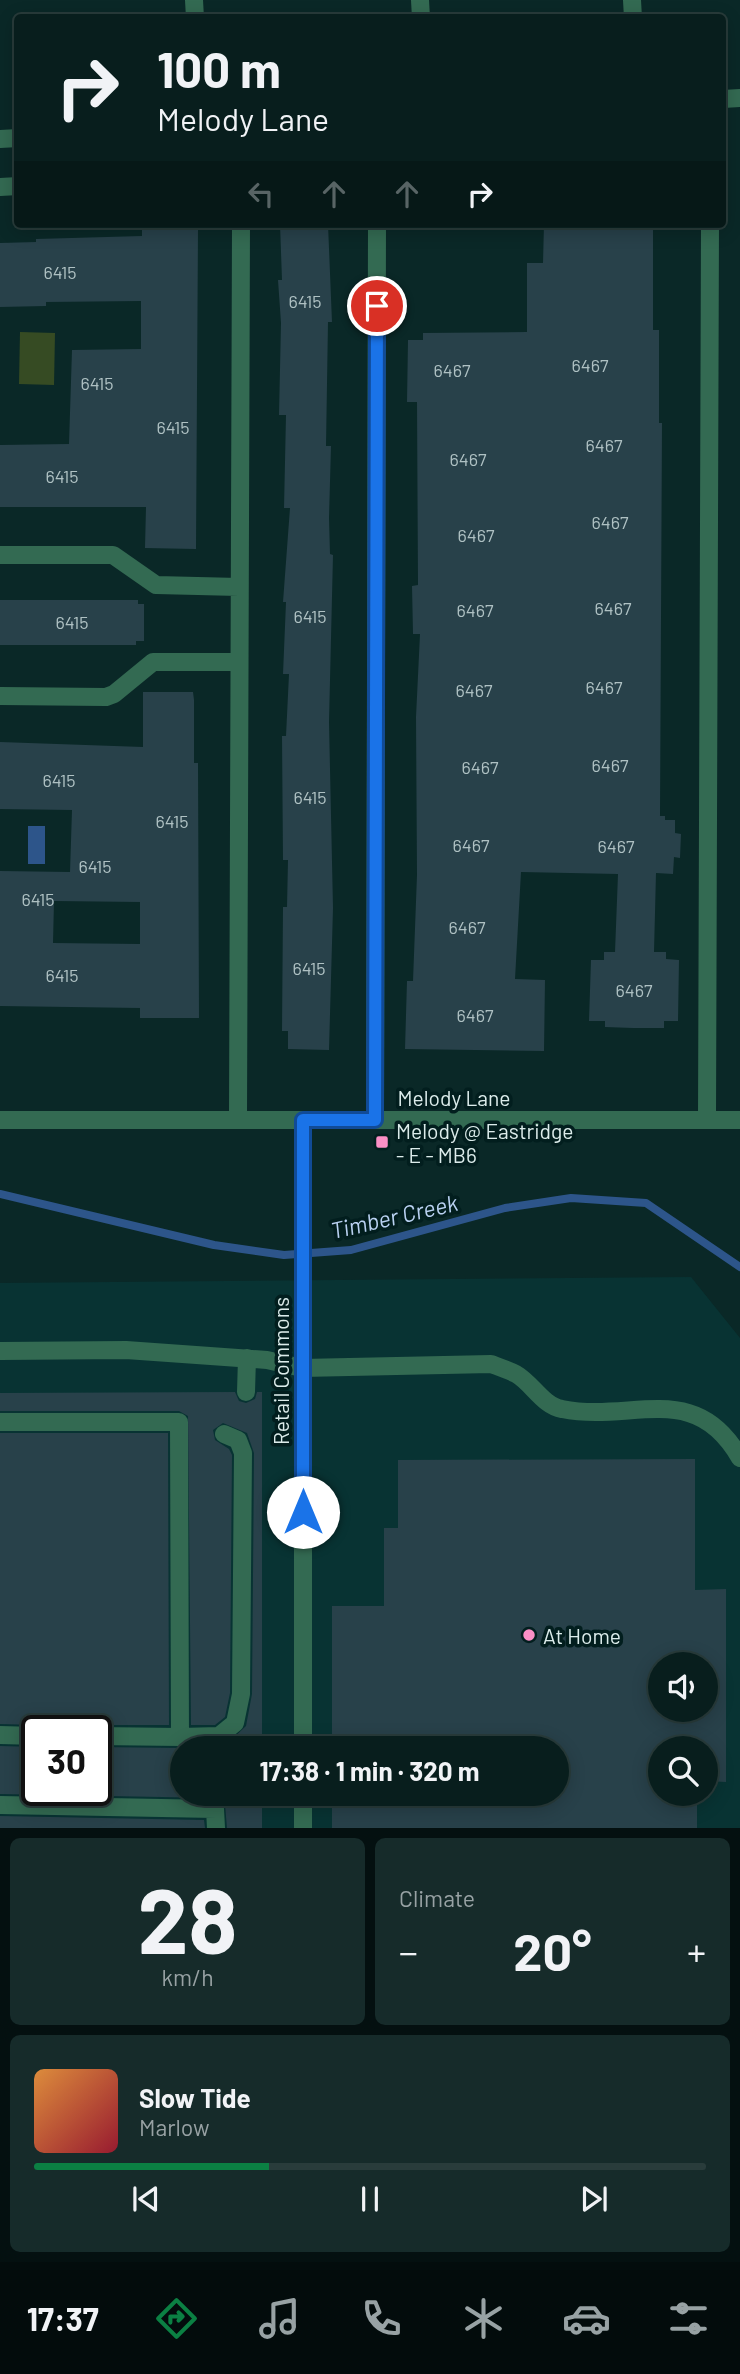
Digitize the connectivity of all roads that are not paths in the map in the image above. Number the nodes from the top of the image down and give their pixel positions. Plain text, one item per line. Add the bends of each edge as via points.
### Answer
1 (241, 228) edge
2 (377, 228) edge
3 (710, 228) edge
4 (0, 555) edge
5 (239, 587) junction
6 (239, 662) junction
7 (0, 696) edge
8 (0, 1120) edge
9 (238, 1120) junction
10 (303, 1120) junction
11 (375, 1120) junction
12 (707, 1120) junction
13 (740, 1120) edge
14 (0, 1351) edge
15 (247, 1359) junction
16 (302, 1368) junction
17 (246, 1392) dead end
18 (0, 1422) edge
19 (224, 1434) dead end
20 (740, 1458) edge
21 (0, 1735) edge
22 (21, 1736) edge
23 (112, 1736) edge
24 (180, 1736) edge
25 (224, 1736) edge
26 (303, 1736) edge
27 (170, 1737) edge
28 (170, 1802) edge
29 (0, 1805) edge
30 (216, 1806) edge
31 (303, 1806) edge
32 (216, 1828) edge
33 (303, 1828) edge

1 - 5 street
2 - 11 street
3 - 12 street
4 - 5 street via 113,555 156,585
5 - 6 street
6 - 7 street via 153,662 106,696
6 - 9 street
8 - 9 street, Melody Lane
9 - 10 street, Melody Lane
10 - 11 street, Melody Lane
10 - 16 street, Retail Commons
11 - 12 street, Melody Lane
12 - 13 street, Melody Lane
14 - 15 street via 126,1350
15 - 16 street
15 - 17 street
16 - 20 street via 491,1364 517,1375 560,1409 669,1409 704,1416 727,1435
16 - 26 street, Retail Commons
18 - 24 street via 179,1422
19 - 25 street via 238,1440 243,1453 241,1694 235,1723
21 - 22 street
23 - 27 street
28 - 29 street
30 - 32 street
31 - 33 street

